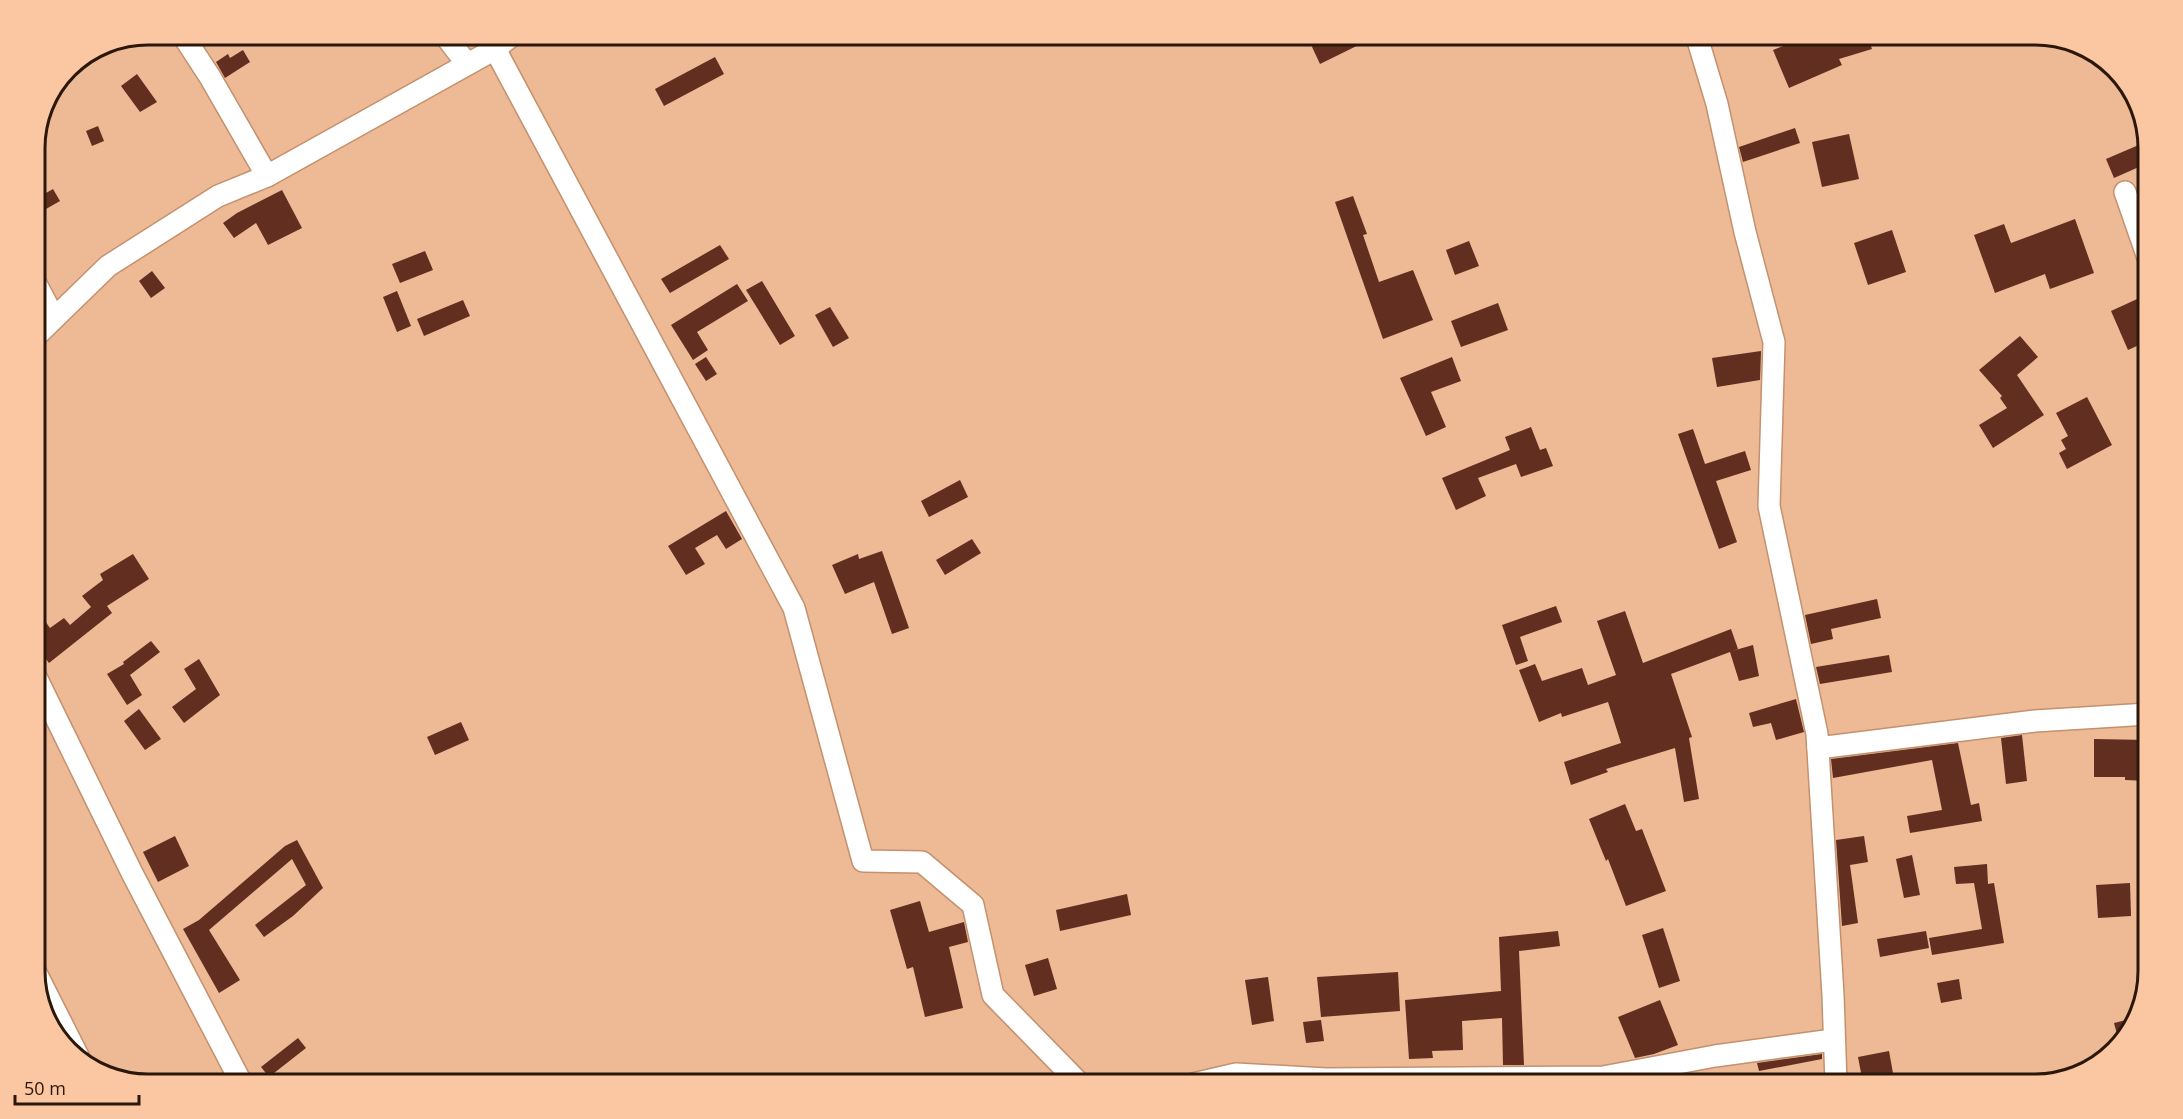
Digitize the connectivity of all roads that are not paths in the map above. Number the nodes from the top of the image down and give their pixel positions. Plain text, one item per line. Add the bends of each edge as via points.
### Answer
1 (189, 45) edge
2 (452, 45) edge
3 (500, 45) edge
4 (1699, 45) edge
5 (495, 49) junction
6 (467, 64) junction
7 (267, 176) junction
8 (2125, 192) dead end
9 (2138, 229) edge
10 (45, 301) edge
11 (54, 318) junction
12 (45, 327) edge
13 (45, 695) edge
14 (2138, 715) edge
15 (1818, 748) junction
16 (49, 998) edge
17 (67, 1034) edge
18 (1833, 1041) junction
19 (237, 1074) edge
20 (1070, 1074) edge
21 (1619, 1074) edge
22 (1835, 1074) edge

1 - 7 street
2 - 6 street
3 - 5 street
4 - 15 street via 1774,342 1768,506
5 - 6 street
5 - 20 street via 794,608 863,861 922,862 974,905 993,995
6 - 7 street
7 - 11 street via 218,196 108,266
8 - 9 street
10 - 11 street
11 - 12 street
13 - 19 street
14 - 15 street via 2035,721
15 - 18 street
16 - 17 street
18 - 21 street via 1715,1056
18 - 22 street

